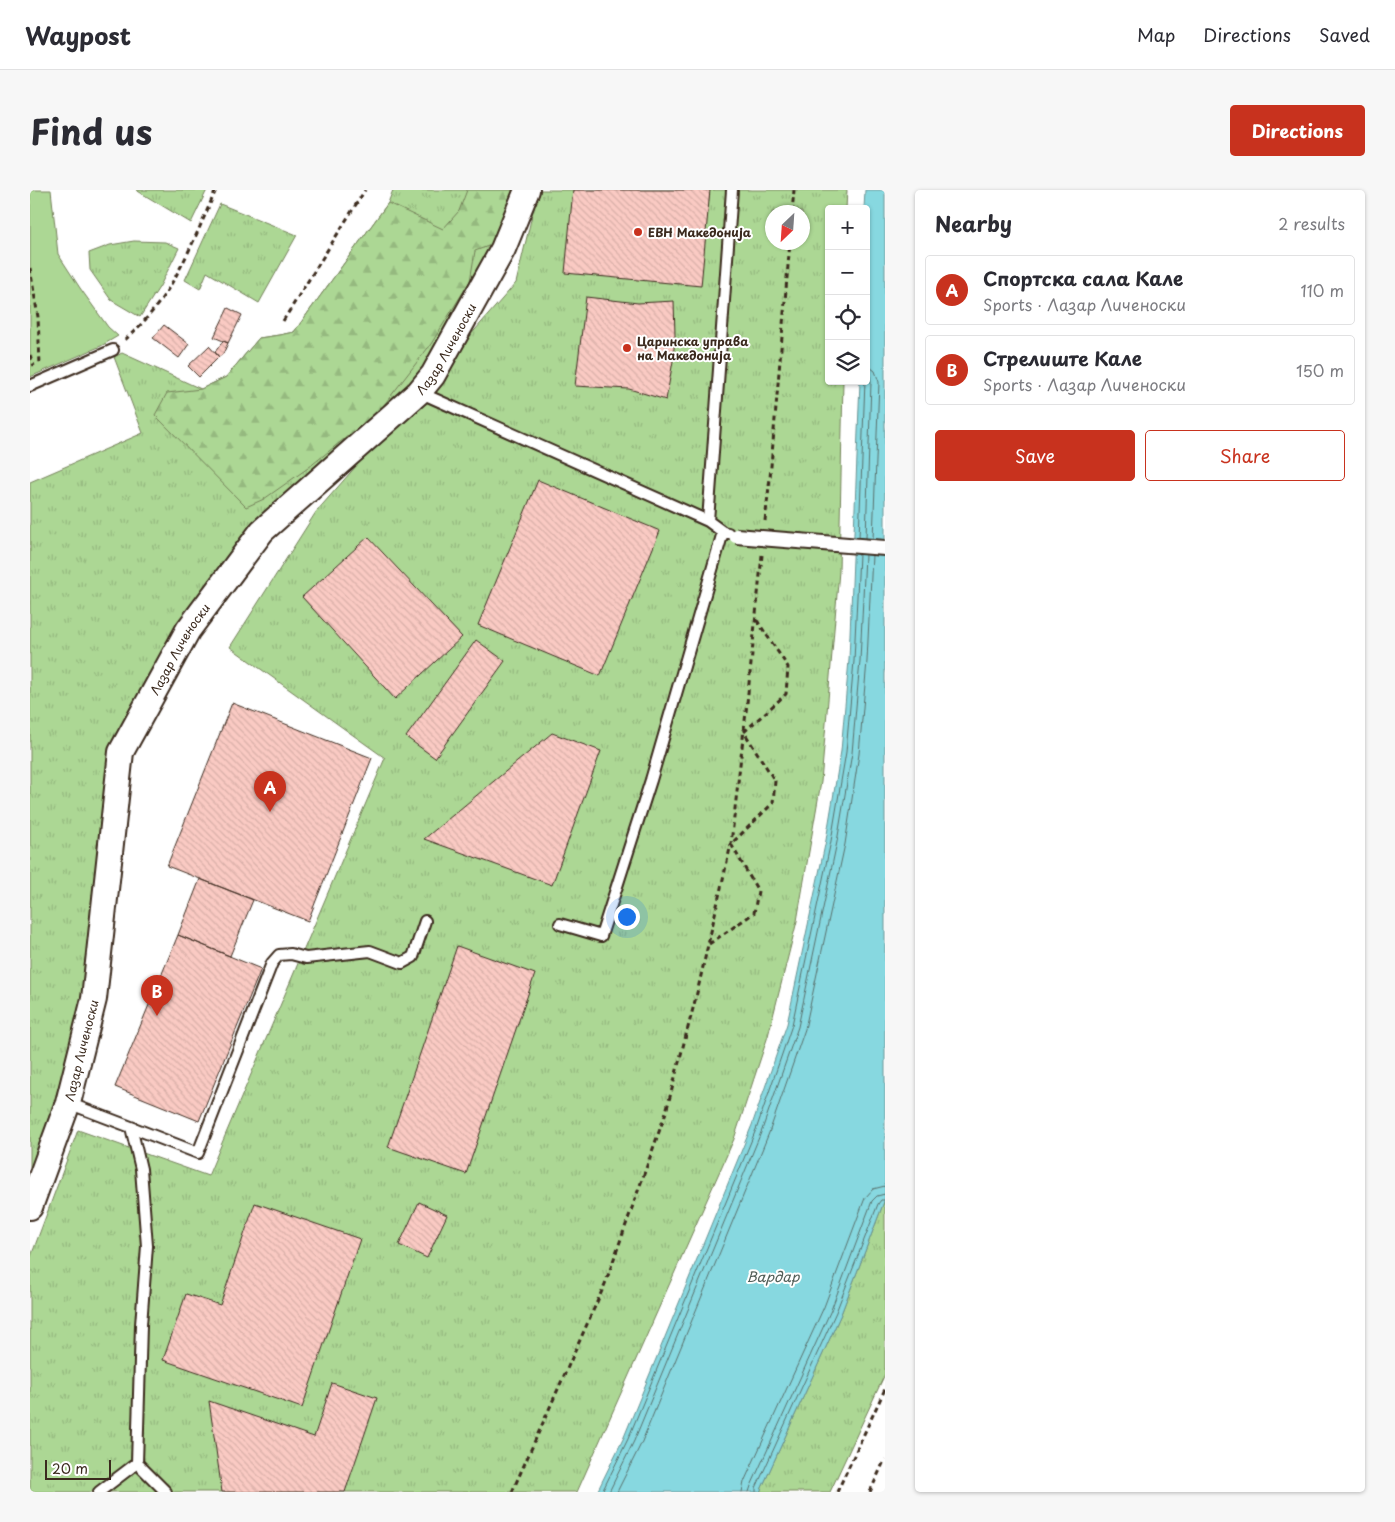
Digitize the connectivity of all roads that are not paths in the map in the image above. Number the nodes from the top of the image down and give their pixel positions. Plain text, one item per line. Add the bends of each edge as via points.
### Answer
1 (528, 190) edge
2 (732, 190) edge
3 (113, 350) road end
4 (30, 386) edge
5 (419, 392) junction
6 (708, 521) junction
7 (730, 534) junction
8 (885, 548) edge
9 (425, 921) dead end
10 (560, 924) dead end
11 (68, 1103) junction
12 (131, 1128) junction
13 (30, 1207) edge
14 (136, 1462) junction
15 (99, 1492) edge
16 (166, 1492) edge

1 - 5 street, Лазар Личеноски via 493,268 433,375
2 - 6 lane
3 - 4 lane
5 - 6 lane
5 - 11 street, Лазар Личеноски via 262,531 188,630 121,752 94,999
6 - 7 lane
7 - 8 street, bridge
7 - 10 lane via 602,936
9 - 12 lane via 413,957 402,963 370,951 306,958 279,955 272,963 198,1153
11 - 12 lane
11 - 13 street, Лазар Личеноски
12 - 14 lane via 141,1169 147,1246
14 - 15 lane
14 - 16 lane

